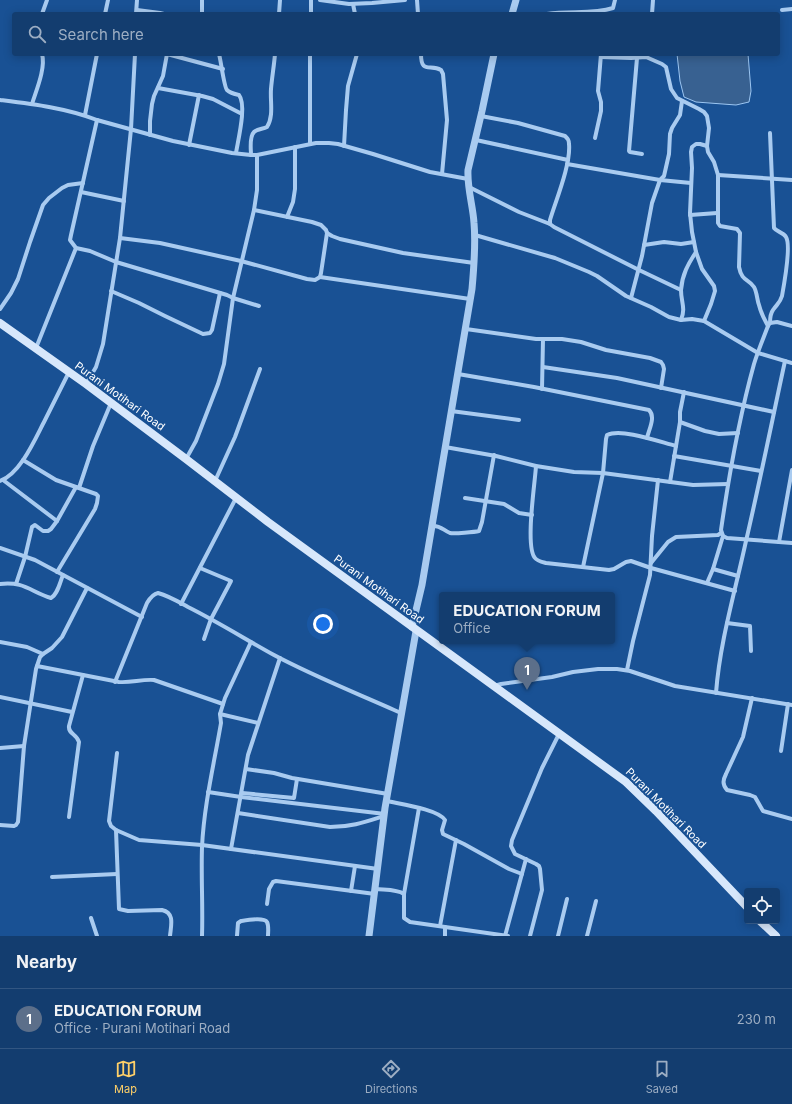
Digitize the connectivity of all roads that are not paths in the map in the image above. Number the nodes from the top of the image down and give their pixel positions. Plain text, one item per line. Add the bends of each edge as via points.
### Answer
1 (47, 0) edge
2 (108, 0) edge
3 (137, 0) edge
4 (202, 0) edge
5 (280, 0) edge
6 (311, 0) edge
7 (320, 0) edge
8 (404, 0) edge
9 (417, 0) edge
10 (516, 0) edge
11 (615, 0) edge
12 (653, 0) edge
13 (372, 2) edge
14 (353, 4) junction
15 (792, 8) edge
16 (782, 10) dead end
17 (43, 12) edge
18 (105, 12) edge
19 (137, 12) edge
20 (202, 12) edge
21 (279, 12) edge
22 (311, 12) edge
23 (355, 12) edge
24 (418, 12) edge
25 (513, 12) edge
26 (560, 12) edge
27 (604, 12) edge
28 (652, 12) edge
29 (42, 56) edge
30 (97, 56) edge
31 (135, 56) edge
32 (167, 56) edge
33 (174, 56) edge
34 (220, 56) edge
35 (275, 56) edge
36 (310, 56) edge
37 (356, 56) edge
38 (422, 56) edge
39 (494, 56) edge
40 (601, 56) edge
41 (646, 56) edge
42 (637, 58) junction
43 (223, 69) junction
44 (158, 88) junction
45 (199, 95) junction
46 (0, 100) edge
47 (682, 101) junction
48 (32, 104) junction
49 (242, 114) junction
50 (85, 115) junction
51 (481, 116) junction
52 (97, 120) junction
53 (131, 129) junction
54 (770, 133) dead end
55 (150, 135) junction
56 (595, 138) dead end
57 (476, 140) junction
58 (310, 144) junction
59 (189, 145) junction
60 (344, 146) junction
61 (707, 146) junction
62 (296, 147) junction
63 (236, 153) junction
64 (642, 154) dead end
65 (251, 155) junction
66 (257, 156) junction
67 (567, 162) junction
68 (442, 174) junction
69 (718, 175) junction
70 (772, 178) junction
71 (660, 180) junction
72 (792, 180) edge
73 (83, 183) junction
74 (469, 183) junction
75 (691, 183) junction
76 (81, 192) junction
77 (124, 201) junction
78 (254, 210) junction
79 (717, 213) junction
80 (690, 214) junction
81 (287, 216) junction
82 (550, 224) junction
83 (327, 233) junction
84 (475, 235) junction
85 (120, 238) junction
86 (694, 242) junction
87 (644, 245) junction
88 (76, 248) junction
89 (696, 252) junction
90 (241, 261) junction
91 (116, 262) junction
92 (474, 263) junction
93 (639, 270) junction
94 (320, 277) junction
95 (681, 290) junction
96 (111, 291) junction
97 (220, 293) junction
98 (233, 298) junction
99 (631, 298) junction
100 (470, 299) junction
101 (259, 306) dead end
102 (0, 309) edge
103 (681, 320) junction
104 (704, 321) junction
105 (0, 323) edge
106 (769, 325) junction
107 (792, 326) edge
108 (466, 329) junction
109 (543, 339) junction
110 (36, 348) junction
111 (758, 353) junction
112 (785, 361) junction
113 (792, 363) edge
114 (543, 367) junction
115 (260, 369) dead end
116 (69, 372) junction
117 (458, 374) junction
118 (86, 384) junction
119 (661, 388) junction
120 (542, 389) junction
121 (684, 392) junction
122 (112, 403) junction
123 (743, 406) junction
124 (451, 411) junction
125 (774, 412) junction
126 (519, 420) dead end
127 (680, 422) junction
128 (738, 434) junction
129 (647, 438) junction
130 (676, 446) junction
131 (445, 447) junction
132 (494, 456) junction
133 (674, 456) junction
134 (186, 459) junction
135 (24, 460) junction
136 (536, 466) junction
137 (732, 467) junction
138 (792, 470) edge
139 (761, 471) junction
140 (603, 473) junction
141 (658, 480) junction
142 (2, 481) edge
143 (215, 482) junction
144 (670, 482) junction
145 (728, 484) junction
146 (77, 487) junction
147 (236, 498) junction
148 (465, 498) dead end
149 (486, 501) junction
150 (532, 515) junction
151 (57, 521) junction
152 (432, 526) junction
153 (722, 535) junction
154 (747, 540) junction
155 (779, 542) junction
156 (792, 543) edge
157 (0, 548) edge
158 (25, 556) junction
159 (651, 566) junction
160 (584, 567) junction
161 (200, 568) junction
162 (713, 569) junction
163 (57, 572) junction
164 (63, 575) junction
165 (738, 576) junction
166 (707, 583) junction
167 (0, 584) edge
168 (16, 584) junction
169 (87, 588) junction
170 (735, 591) junction
171 (181, 604) junction
172 (142, 617) junction
173 (211, 619) junction
174 (727, 623) junction
175 (414, 629) junction
176 (204, 639) dead end
177 (0, 642) edge
178 (252, 642) junction
179 (751, 651) dead end
180 (43, 654) junction
181 (280, 658) junction
182 (37, 666) junction
183 (627, 670) junction
184 (83, 675) junction
185 (115, 682) junction
186 (494, 686) junction
187 (716, 693) junction
188 (0, 697) edge
189 (752, 698) junction
190 (31, 704) junction
191 (223, 704) junction
192 (790, 704) edge
193 (72, 712) junction
194 (401, 713) junction
195 (220, 714) junction
196 (258, 723) junction
197 (559, 733) junction
198 (24, 746) junction
199 (0, 748) edge
200 (781, 751) dead end
201 (117, 753) dead end
202 (246, 769) junction
203 (297, 778) junction
204 (208, 792) junction
205 (241, 795) junction
206 (387, 797) junction
207 (419, 808) junction
208 (238, 813) junction
209 (384, 815) junction
210 (69, 817) dead end
211 (792, 819) edge
212 (0, 825) edge
213 (116, 830) junction
214 (456, 840) junction
215 (202, 845) junction
216 (231, 849) junction
217 (526, 859) junction
218 (355, 866) junction
219 (378, 869) junction
220 (117, 874) junction
221 (522, 874) junction
222 (52, 877) dead end
223 (351, 891) junction
224 (375, 891) junction
225 (404, 894) junction
226 (567, 899) dead end
227 (596, 901) dead end
228 (267, 904) dead end
229 (744, 904) edge
230 (91, 918) dead end
231 (763, 924) edge
232 (440, 926) junction
233 (445, 927) junction
234 (479, 934) edge
235 (97, 936) edge
236 (170, 936) edge
237 (202, 936) edge
238 (237, 936) edge
239 (268, 936) edge
240 (369, 936) edge
241 (445, 936) edge
242 (506, 936) edge
243 (530, 936) edge
244 (558, 936) edge
245 (587, 936) edge
246 (776, 936) edge

1 - 17 street
2 - 18 street
3 - 19 street
4 - 20 street
5 - 21 street
6 - 22 street
7 - 14 street
8 - 13 street
9 - 24 street
10 - 25 street
11 - 27 street via 613,8
12 - 28 street
13 - 14 street
14 - 23 street
15 - 16 street
26 - 27 street
29 - 48 street via 42,70
30 - 50 street
31 - 53 street
32 - 44 street
33 - 43 street
34 - 43 street
35 - 65 street via 270,119 267,127 253,134
36 - 58 street
37 - 60 street via 346,96
38 - 68 street via 424,67 438,68 443,74 447,120
39 - 51 street
40 - 42 street
40 - 56 street via 598,91 601,111
41 - 42 street
41 - 47 street via 666,67 674,94
42 - 64 street via 629,151
43 - 49 street via 226,90 241,97
44 - 45 street
44 - 55 street via 152,104
45 - 49 street
45 - 59 street
46 - 48 street
47 - 61 street via 707,116
47 - 71 street via 680,116 670,134 664,176
48 - 50 street
49 - 63 street
50 - 52 street
51 - 57 street
51 - 67 street via 565,136 570,144
52 - 53 street
52 - 73 street
53 - 55 street
53 - 77 street
54 - 70 street
55 - 59 street
57 - 67 street
57 - 74 street via 468,170
58 - 60 street via 329,143
58 - 62 street
59 - 63 street
60 - 68 street
61 - 69 street
61 - 75 street via 696,144 692,147
62 - 66 street
62 - 81 street via 294,196
63 - 65 street
65 - 66 street
66 - 78 street
67 - 71 street
67 - 82 street
68 - 74 street
69 - 70 street
69 - 79 street
70 - 72 street
70 - 106 street via 774,228 787,238 788,247 782,296 773,310
71 - 75 street
71 - 87 street via 652,203
73 - 76 street
73 - 102 street via 62,188 43,205 18,279
74 - 82 street via 519,212
74 - 84 street
75 - 80 street
76 - 77 street
76 - 88 street via 70,240
77 - 85 street
78 - 81 street
78 - 90 street
79 - 80 street
79 - 106 street via 720,226 737,229 740,233 740,272 755,289 761,312
80 - 86 street
81 - 83 street via 321,225
82 - 93 street
83 - 92 street via 340,240 403,253
83 - 94 street
84 - 92 street
84 - 99 street via 555,258 589,272
85 - 90 street via 160,243
85 - 91 street
86 - 87 street
86 - 89 street
87 - 93 street
88 - 91 street
88 - 110 street
89 - 95 street via 683,274
89 - 104 street via 702,269 715,291
90 - 94 street via 307,280
90 - 98 street
91 - 96 street
91 - 97 street
92 - 100 street
93 - 95 street
93 - 99 street
94 - 100 street
95 - 103 street via 684,311
96 - 97 street via 203,334 212,330
96 - 118 street via 102,350
97 - 98 street
98 - 101 street
98 - 134 street via 224,364
99 - 103 street via 669,317
100 - 108 street
103 - 104 street
104 - 111 street
105 - 110 main road, Purani Motihari Road
106 - 107 street via 777,322
106 - 111 street
108 - 109 street
108 - 117 street
109 - 114 street
109 - 119 street via 581,342 661,362 664,369
110 - 116 main road, Purani Motihari Road
111 - 112 street
111 - 123 street
112 - 113 street
112 - 125 street
114 - 119 street via 617,378
114 - 120 street
115 - 143 street via 237,433
116 - 118 main road, Purani Motihari Road
116 - 135 street
117 - 120 street
117 - 124 street
118 - 122 main road, Purani Motihari Road
119 - 121 street
120 - 129 street via 649,410 652,416
121 - 123 street
121 - 127 street
122 - 134 main road, Purani Motihari Road
122 - 146 street
123 - 125 street
123 - 128 street
124 - 126 street
124 - 131 street
125 - 139 street
127 - 128 street via 719,434
127 - 130 street
128 - 137 street
129 - 130 street
129 - 140 street via 620,433 607,435
130 - 133 street
131 - 132 street
131 - 152 street
132 - 136 street
132 - 149 street
133 - 137 street
133 - 144 street
134 - 143 main road, Purani Motihari Road
135 - 142 street via 7,479
135 - 146 street via 56,480
136 - 140 street via 580,473
136 - 150 street
137 - 139 street
137 - 145 street
138 - 155 street
139 - 154 street
140 - 141 street
140 - 160 street
141 - 144 street
141 - 159 street
142 - 151 street
143 - 147 main road, Purani Motihari Road
144 - 145 street via 693,485
145 - 153 street
146 - 151 street
146 - 163 street via 96,494 98,503
147 - 161 street
147 - 175 main road, Purani Motihari Road
148 - 149 street
149 - 150 street via 504,504 520,513
149 - 152 street via 479,531 454,533
150 - 160 street via 530,543 534,558 546,563
151 - 158 street via 48,531 43,531 35,525 32,527
152 - 175 street
153 - 154 street
153 - 159 street via 676,537 668,542
153 - 162 street
154 - 155 street
154 - 165 street
155 - 156 street
157 - 158 street
158 - 163 street
158 - 168 street
159 - 160 street via 631,561 609,570
159 - 166 street
159 - 183 street
161 - 171 street
161 - 173 street via 231,582
162 - 165 street
162 - 166 street
163 - 164 street
164 - 168 street via 56,593 51,598
164 - 169 street
165 - 170 street
166 - 170 street
167 - 168 street
169 - 172 street
169 - 180 street via 62,637
170 - 174 street
171 - 172 street via 158,593 151,597
171 - 173 street
172 - 185 street
173 - 176 street
173 - 178 street
174 - 179 street via 750,626
174 - 187 street via 718,667
175 - 186 main road, Purani Motihari Road
175 - 194 street
177 - 180 street via 27,647
178 - 181 street
178 - 191 street
180 - 182 street
181 - 194 street
181 - 196 street
182 - 184 street
182 - 190 street
183 - 186 street via 584,671
183 - 187 street via 675,686
184 - 185 street
184 - 193 street
185 - 191 street via 154,680
186 - 197 main road, Purani Motihari Road
187 - 189 street
188 - 190 street
189 - 192 street
189 - 211 street via 743,737 723,784 727,790 755,797 763,811
190 - 193 street
190 - 198 street
191 - 195 street
192 - 200 street
193 - 210 street via 68,730 78,742
194 - 206 street
195 - 196 street
195 - 204 street via 221,722
196 - 202 street via 250,745
197 - 217 street via 512,840 512,850
197 - 229 main road, Purani Motihari Road via 633,788
198 - 199 street
198 - 212 street via 18,822 14,826
201 - 213 street via 109,815 111,826
202 - 203 street
202 - 205 street
203 - 205 street via 294,798
203 - 206 street
204 - 205 street
204 - 215 street
205 - 208 street
205 - 209 street
206 - 207 street
206 - 209 street
207 - 214 street via 442,816 445,820 443,834
207 - 225 street
208 - 209 street via 330,827 350,826
208 - 216 street
209 - 219 street
213 - 215 street via 139,840
213 - 220 street
214 - 221 street
214 - 232 street
215 - 216 street
215 - 237 street
216 - 218 street
217 - 221 street
217 - 243 street via 539,866 542,890
218 - 219 street
218 - 223 street
219 - 224 street
220 - 222 street
220 - 236 street via 119,909 167,911 171,917
221 - 242 street
223 - 224 street
223 - 228 street via 276,881 269,889
224 - 225 street via 396,890
224 - 240 street
225 - 232 street via 404,918 407,921
226 - 244 street
227 - 245 street
230 - 235 street
231 - 246 main road
232 - 233 street
233 - 234 street
233 - 241 street
234 - 242 street
238 - 239 street via 238,923 262,919 268,924

